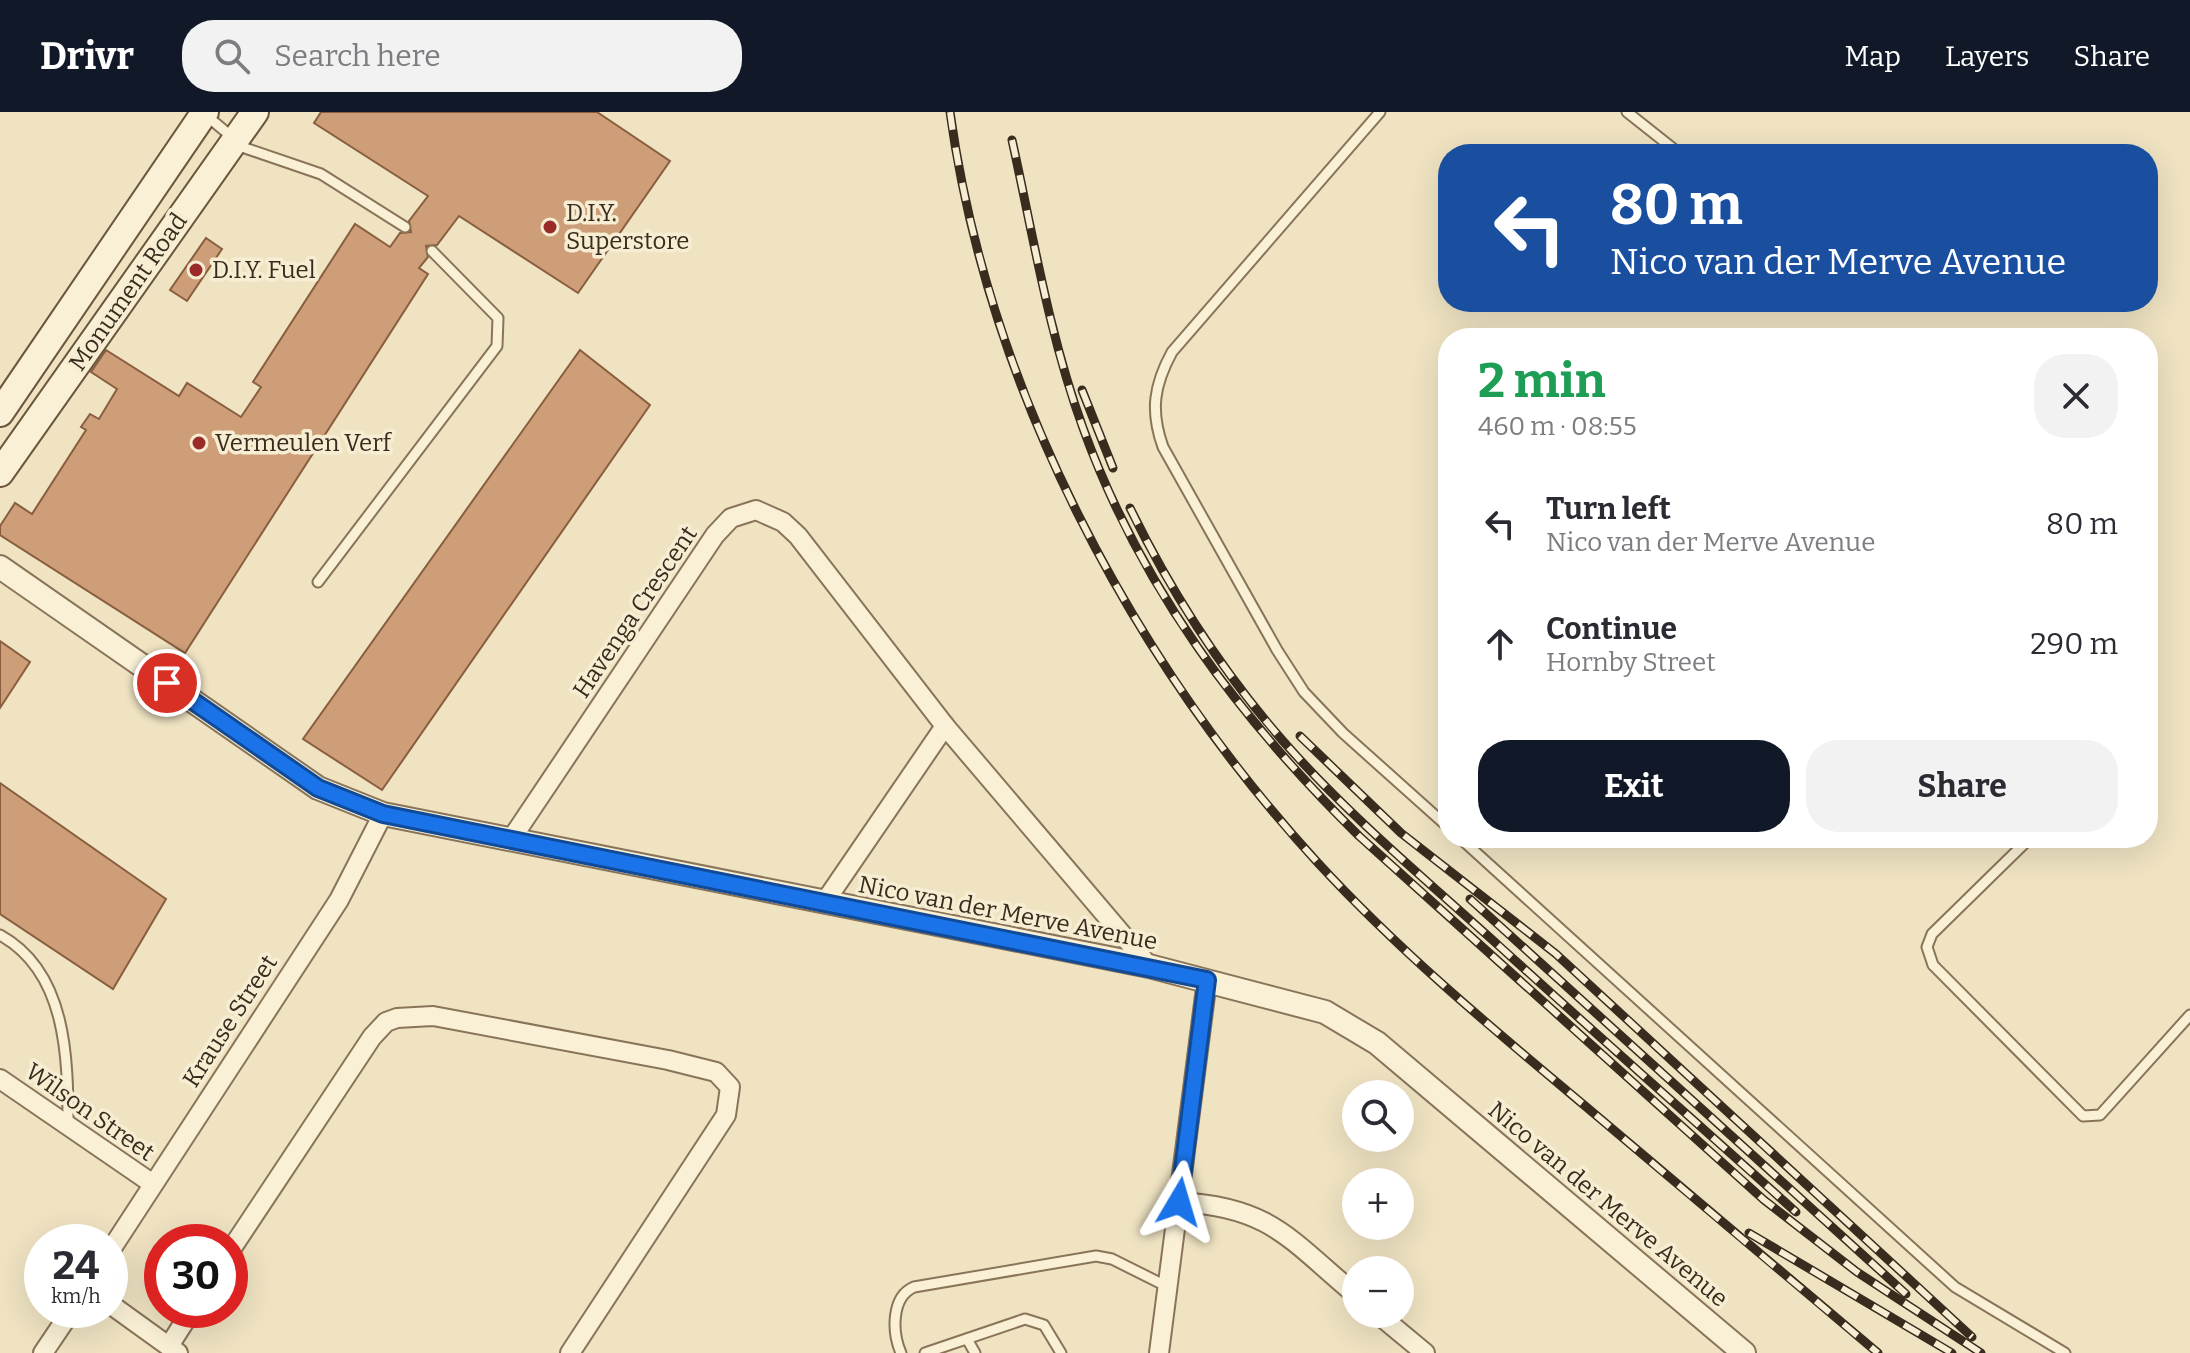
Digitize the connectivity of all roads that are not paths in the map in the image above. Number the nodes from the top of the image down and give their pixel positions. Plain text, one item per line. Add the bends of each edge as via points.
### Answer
1 (255, 112) edge
2 (1380, 112) edge
3 (1627, 112) edge
4 (204, 113) edge
5 (235, 141) junction
6 (1667, 144) edge
7 (405, 227) dead end
8 (432, 251) dead end
9 (0, 413) edge
10 (0, 473) edge
11 (0, 567) edge
12 (318, 582) dead end
13 (945, 726) junction
14 (383, 814) junction
15 (1438, 818) edge
16 (512, 838) junction
17 (1471, 848) edge
18 (2020, 848) edge
19 (824, 903) junction
20 (0, 935) edge
21 (1149, 966) junction
22 (1207, 980) junction
23 (2190, 1015) edge
24 (0, 1079) edge
25 (68, 1126) junction
26 (153, 1184) junction
27 (1179, 1202) junction
28 (127, 1224) edge
29 (248, 1224) edge
30 (1342, 1284) edge
31 (1168, 1287) junction
32 (128, 1317) edge
33 (60, 1328) edge
34 (184, 1328) edge
35 (1395, 1328) edge
36 (967, 1339) junction
37 (174, 1350) edge
38 (43, 1353) edge
39 (570, 1353) edge
40 (901, 1353) edge
41 (925, 1353) edge
42 (975, 1353) edge
43 (1061, 1353) edge
44 (1159, 1353) edge
45 (1425, 1353) edge
46 (1744, 1353) edge
47 (2065, 1353) edge

1 - 5 main road, Monument Road
2 - 15 lane via 1172,352 1156,386 1154,414 1163,447 1304,692
3 - 6 lane
4 - 5 lane
4 - 9 main road, Monument Road
5 - 7 lane via 321,174
5 - 10 main road, Monument Road
8 - 12 lane via 498,318 497,346
11 - 14 street, Nico van der Merve Avenue via 318,788
13 - 16 street, Havenga Crescent via 798,536 768,513 742,513 723,525 708,545
13 - 19 street
13 - 21 street, Havenga Crescent
14 - 16 street, Nico van der Merve Avenue
14 - 26 street, Krause Street via 339,900
16 - 19 street, Nico van der Merve Avenue
17 - 47 lane via 1955,1287
18 - 23 lane via 1932,934 1927,947 1933,965 2083,1116 2100,1115
19 - 21 street, Nico van der Merve Avenue
20 - 25 lane via 30,957 53,1000 66,1051
21 - 22 street, Nico van der Merve Avenue
22 - 27 street
22 - 46 street, Nico van der Merve Avenue via 1302,1005 1351,1025
24 - 25 street, Wilson Street
25 - 26 street, Wilson Street
26 - 28 street, Krause Street
27 - 30 street via 1228,1207 1265,1221
27 - 31 street
29 - 39 street via 372,1037 397,1018 433,1016 716,1072 730,1087 726,1115
31 - 40 lane via 1096,1256 914,1287 900,1298 896,1318
31 - 44 street
32 - 37 street
33 - 38 street
34 - 37 street
35 - 45 street
36 - 41 lane
36 - 42 lane
36 - 43 lane via 1033,1319 1044,1325

